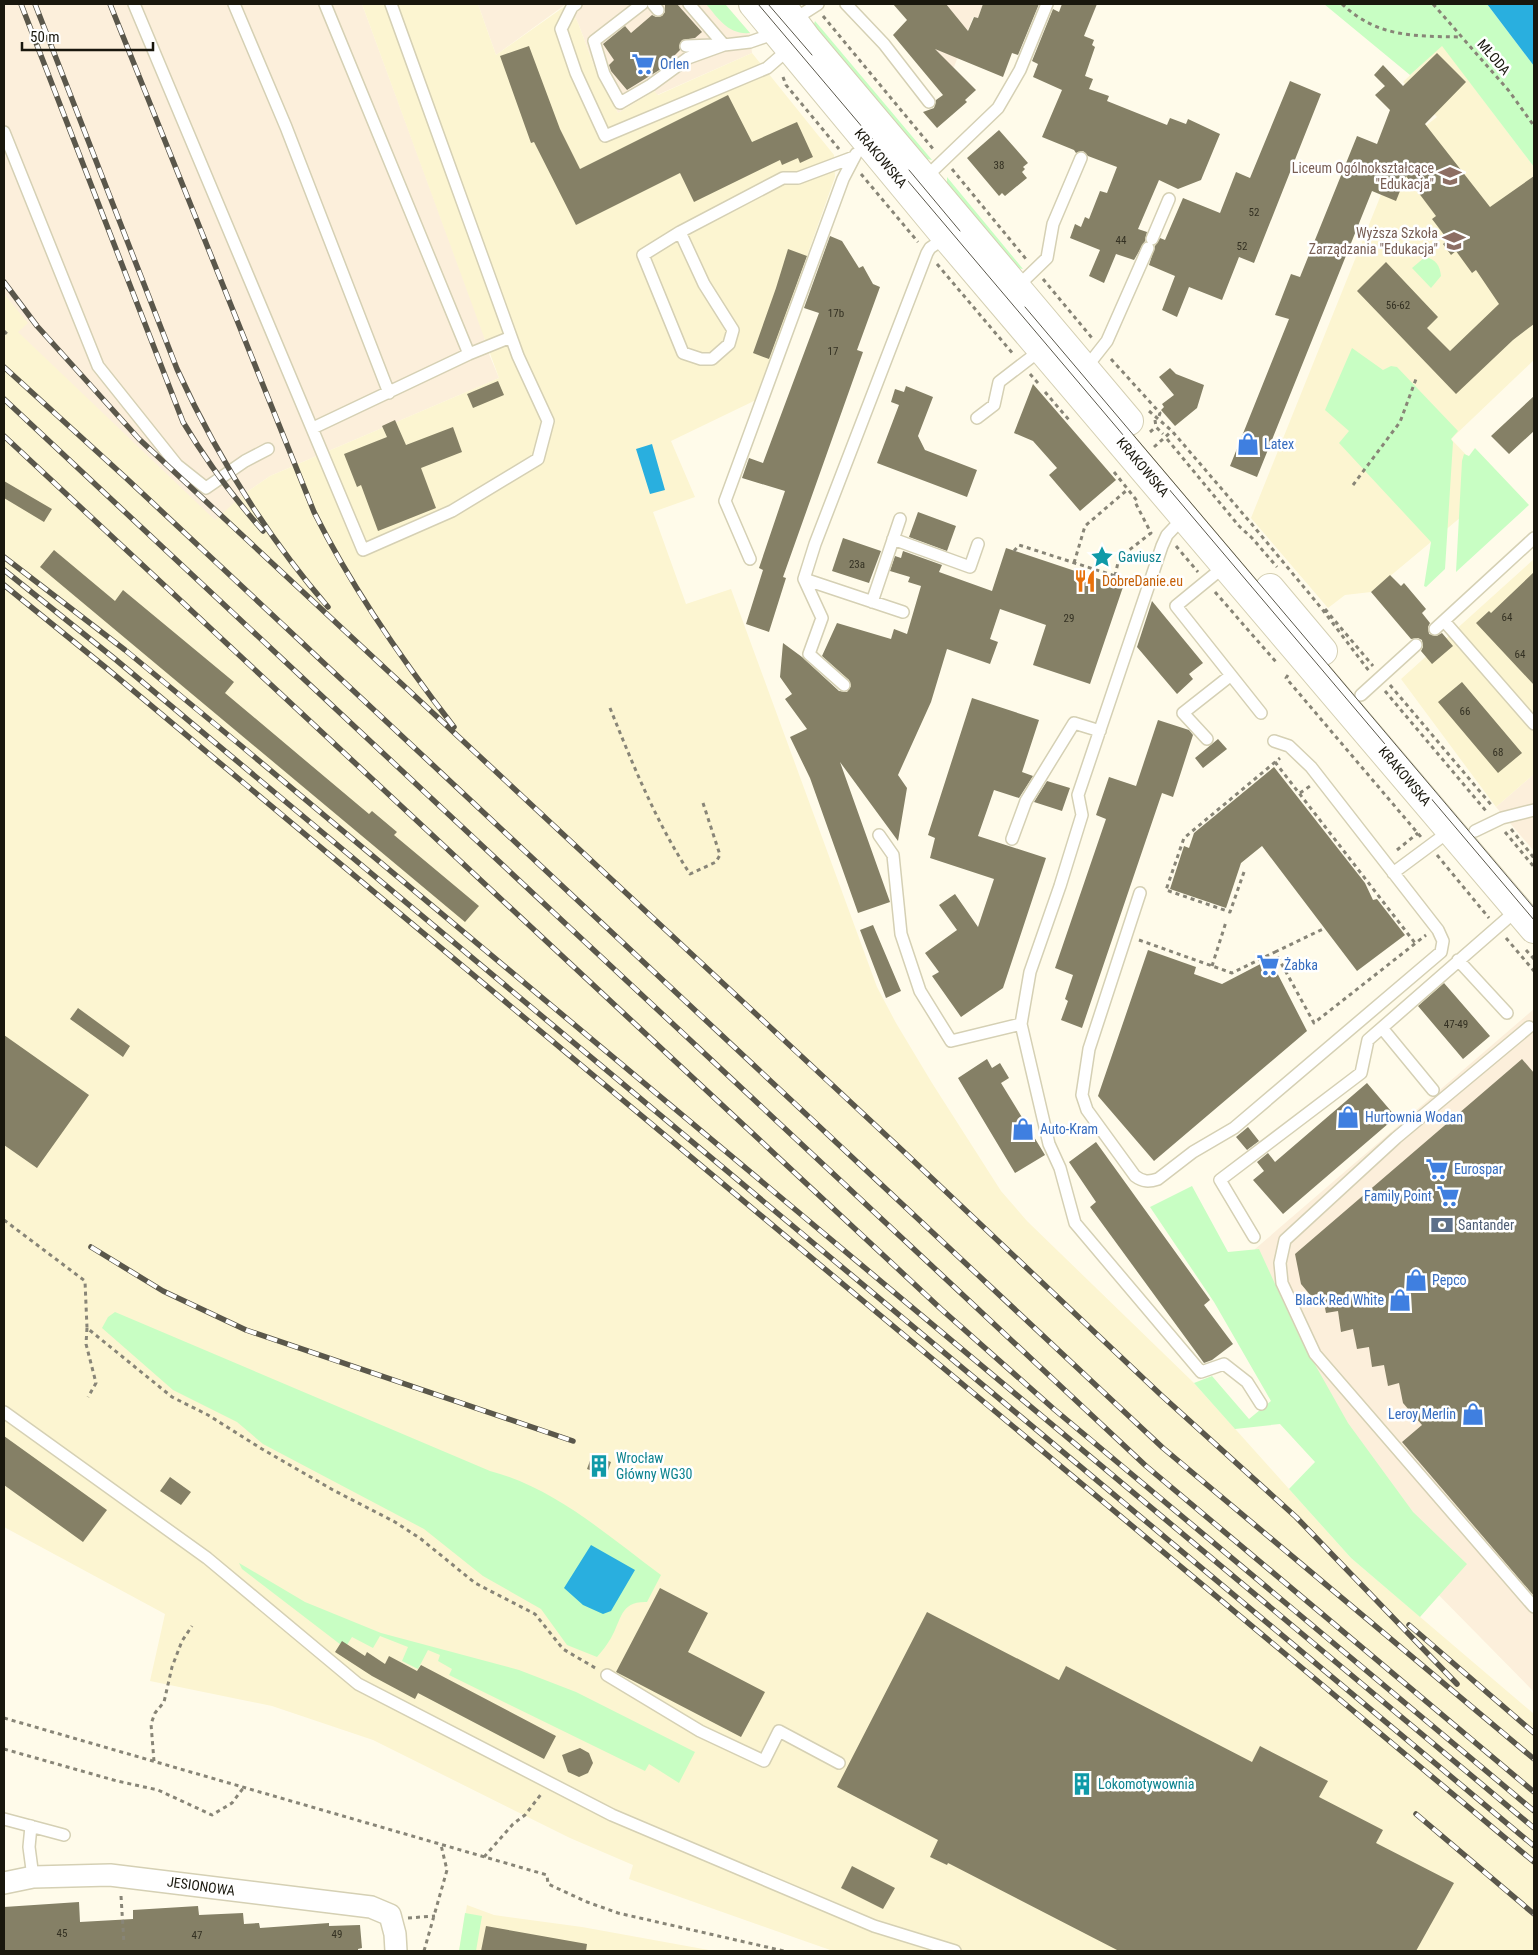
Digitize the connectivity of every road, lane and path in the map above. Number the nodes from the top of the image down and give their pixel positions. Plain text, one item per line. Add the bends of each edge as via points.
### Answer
1 (134, 4) edge
2 (234, 4) edge
3 (325, 4) edge
4 (391, 4) edge
5 (576, 4) edge
6 (642, 4) edge
7 (689, 4) edge
8 (753, 4) edge
9 (846, 4) edge
10 (1047, 4) edge
11 (1342, 4) edge
12 (1433, 4) edge
13 (819, 8) edge
14 (786, 26) edge
15 (1462, 37) junction
16 (724, 45) junction
17 (686, 46) dead end
18 (782, 74) dead end
19 (930, 102) dead end
20 (1534, 126) edge
21 (4, 132) edge
22 (855, 151) junction
23 (935, 151) dead end
24 (1081, 158) dead end
25 (950, 168) dead end
26 (857, 170) dead end
27 (926, 178) junction
28 (1169, 199) dead end
29 (680, 232) junction
30 (946, 237) junction
31 (921, 246) dead end
32 (936, 263) dead end
33 (1030, 276) junction
34 (4, 331) edge
35 (9, 336) dead end
36 (511, 337) junction
37 (1098, 344) dead end
38 (1042, 349) junction
39 (469, 354) junction
40 (1017, 360) dead end
41 (1095, 361) junction
42 (1416, 379) dead end
43 (388, 393) junction
44 (1159, 416) dead end
45 (977, 418) dead end
46 (1155, 420) dead end
47 (1156, 427) junction
48 (313, 428) junction
49 (1172, 431) dead end
50 (1150, 432) dead end
51 (1163, 434) dead end
52 (1167, 439) dead end
53 (1180, 439) dead end
54 (1159, 443) dead end
55 (268, 450) dead end
56 (1110, 467) dead end
57 (1353, 485) dead end
58 (1127, 490) junction
59 (1185, 516) junction
60 (900, 519) dead end
61 (1534, 538) edge
62 (893, 539) junction
63 (978, 544) dead end
64 (1175, 544) dead end
65 (1257, 544) dead end
66 (1014, 550) dead end
67 (750, 560) dead end
68 (1074, 563) junction
69 (1226, 565) junction
70 (1115, 576) junction
71 (1202, 576) dead end
72 (804, 579) junction
73 (1148, 587) junction
74 (872, 602) junction
75 (1325, 609) dead end
76 (903, 612) dead end
77 (1444, 621) junction
78 (1435, 629) dead end
79 (1416, 645) dead end
80 (1375, 668) dead end
81 (1288, 675) dead end
82 (1230, 676) junction
83 (844, 685) dead end
84 (1390, 685) dead end
85 (1371, 686) junction
86 (610, 708) dead end
87 (1261, 713) dead end
88 (1534, 724) edge
89 (1100, 731) junction
90 (1207, 739) dead end
91 (1274, 741) dead end
92 (1285, 755) dead end
93 (1275, 762) junction
94 (1305, 778) dead end
95 (1311, 785) junction
96 (1317, 792) dead end
97 (1300, 793) junction
98 (703, 803) dead end
99 (1534, 810) edge
100 (1498, 813) dead end
101 (1507, 824) dead end
102 (1480, 827) junction
103 (880, 835) dead end
104 (1012, 839) dead end
105 (1425, 841) dead end
106 (1435, 853) dead end
107 (1534, 858) edge
108 (1534, 867) edge
109 (1244, 872) dead end
110 (1393, 873) junction
111 (1140, 893) dead end
112 (1529, 913) edge
113 (1491, 920) dead end
114 (1226, 922) dead end
115 (1422, 926) dead end
116 (1323, 929) dead end
117 (1126, 936) junction
118 (1504, 936) dead end
119 (1416, 943) junction
120 (1275, 952) junction
121 (1458, 960) junction
122 (1212, 966) junction
123 (1534, 971) edge
124 (1507, 1013) dead end
125 (1021, 1024) junction
126 (1382, 1028) junction
127 (1532, 1028) edge
128 (1433, 1090) dead end
129 (4, 1220) edge
130 (1254, 1237) dead end
131 (87, 1328) junction
132 (88, 1397) dead end
133 (1261, 1404) dead end
134 (4, 1412) edge
135 (1534, 1606) edge
136 (192, 1626) dead end
137 (607, 1675) joint
138 (4, 1718) edge
139 (4, 1749) edge
140 (154, 1761) junction
141 (839, 1763) dead end
142 (550, 1783) junction
143 (244, 1788) junction
144 (4, 1819) edge
145 (30, 1826) junction
146 (64, 1835) dead end
147 (441, 1844) junction
148 (484, 1856) junction
149 (33, 1876) junction
150 (4, 1883) edge
151 (121, 1895) dead end
152 (435, 1916) junction
153 (394, 1922) junction
154 (124, 1944) dead end
155 (396, 1951) edge
156 (424, 1951) edge
157 (784, 1951) edge
158 (955, 1951) edge

1 - 48 lane
2 - 43 lane via 286,126
3 - 39 lane
4 - 36 lane
5 - 14 lane via 561,29 576,73 605,136 766,68
6 - 16 lane via 594,42 604,74 620,103 688,58
7 - 16 lane
8 - 14 main road, KRAKOWSKA
9 - 19 lane via 884,44
10 - 27 lane via 1020,70 998,108
11 - 15 path via 1379,29 1407,36
12 - 15 path, MŁODA
13 - 14 lane
13 - 23 path
14 - 16 lane via 750,42
14 - 22 main road, KRAKOWSKA
14 - 27 main road, KRAKOWSKA
15 - 20 path, MŁODA via 1509,91
16 - 17 lane
18 - 22 path via 786,85
21 - 55 lane via 98,366 177,465 206,488 245,461
22 - 29 lane via 798,178 783,178
22 - 30 main road, KRAKOWSKA
22 - 67 lane via 726,501
24 - 33 lane via 1053,224 1047,258
25 - 33 path
26 - 31 path
27 - 33 main road, KRAKOWSKA
28 - 41 lane
29 - 29 lane via 704,284 733,330 729,344 712,359 683,353 643,255
30 - 38 main road, KRAKOWSKA
30 - 72 lane via 927,253
32 - 40 path
33 - 37 path
33 - 41 main road, KRAKOWSKA
34 - 35 path
36 - 39 lane
36 - 48 lane via 548,421 538,459 452,511 364,550
38 - 45 lane via 999,382 994,405
38 - 59 main road, KRAKOWSKA
39 - 43 lane
41 - 44 path
41 - 85 main road, KRAKOWSKA
42 - 57 path via 1400,422
43 - 48 lane
46 - 47 path
47 - 50 path
47 - 51 path
49 - 54 path
52 - 65 path
53 - 85 path via 1281,559
56 - 58 path
58 - 68 path via 1085,526
58 - 70 path via 1151,533 1120,558
59 - 69 main road, KRAKOWSKA
59 - 73 lane via 1162,546
60 - 62 lane
61 - 77 lane
62 - 63 lane via 970,567
62 - 74 lane
64 - 71 path
66 - 68 path via 1019,544
68 - 70 path
69 - 82 lane via 1176,606
69 - 102 main road, KRAKOWSKA
70 - 73 path
72 - 74 lane
72 - 83 lane via 822,618 809,654
73 - 89 lane
74 - 76 lane
75 - 80 path
77 - 78 lane
77 - 88 lane
79 - 85 lane
81 - 105 path via 1286,678
82 - 87 lane
82 - 90 lane via 1183,713
84 - 100 path
85 - 102 main road, KRAKOWSKA
85 - 102 path
86 - 98 path via 642,786 690,874 716,862 720,855
89 - 104 lane via 1074,723 1026,801
89 - 125 lane via 1078,795 1082,815 1030,972
91 - 110 lane via 1289,746 1311,767
92 - 93 path
93 - 97 path
93 - 109 path via 1184,838 1166,890 1230,912
94 - 95 path
95 - 96 path
95 - 97 path
97 - 119 path
99 - 102 lane
101 - 107 path
102 - 108 path
102 - 110 lane
102 - 112 main road, KRAKOWSKA
103 - 125 lane via 893,855 901,934 920,991 951,1041
106 - 113 path
110 - 117 lane via 1438,930 1443,941 1441,952 1234,1128 1151,1181 1135,1176 1087,1110 1082,1095 1089,1049
111 - 117 lane
112 - 121 lane
114 - 122 path
115 - 119 path via 1428,934
116 - 120 path
117 - 122 path
118 - 123 path
119 - 120 path via 1314,1023
120 - 122 path via 1232,973
121 - 124 lane
121 - 126 lane
125 - 133 lane via 1049,1144 1060,1168 1075,1222 1201,1372 1224,1364 1247,1382
126 - 128 lane
126 - 130 lane via 1368,1040 1361,1073 1220,1180
127 - 135 lane via 1396,1138 1285,1240 1280,1263 1282,1283 1316,1354
129 - 131 path via 85,1280
131 - 132 path via 86,1344 96,1383
131 - 137 path via 172,1397 395,1522 475,1583 535,1614 563,1649
134 - 142 lane via 206,1558 358,1684
136 - 140 path via 182,1640 164,1702 151,1724
137 - 141 lane via 700,1731 764,1760 779,1731
138 - 140 path
139 - 143 path via 158,1790 212,1814 232,1804
140 - 143 path
142 - 148 path via 525,1815
142 - 158 lane via 612,1815 874,1926
143 - 147 path
144 - 145 lane
145 - 146 lane
145 - 149 lane
147 - 148 path
147 - 152 path via 447,1870
148 - 157 path via 547,1875 548,1884 559,1890 618,1913
149 - 150 street, JESIONOWA
149 - 153 street, JESIONOWA via 110,1874 144,1878 371,1907 390,1915
151 - 154 path
152 - 153 path
152 - 156 path
153 - 155 street

